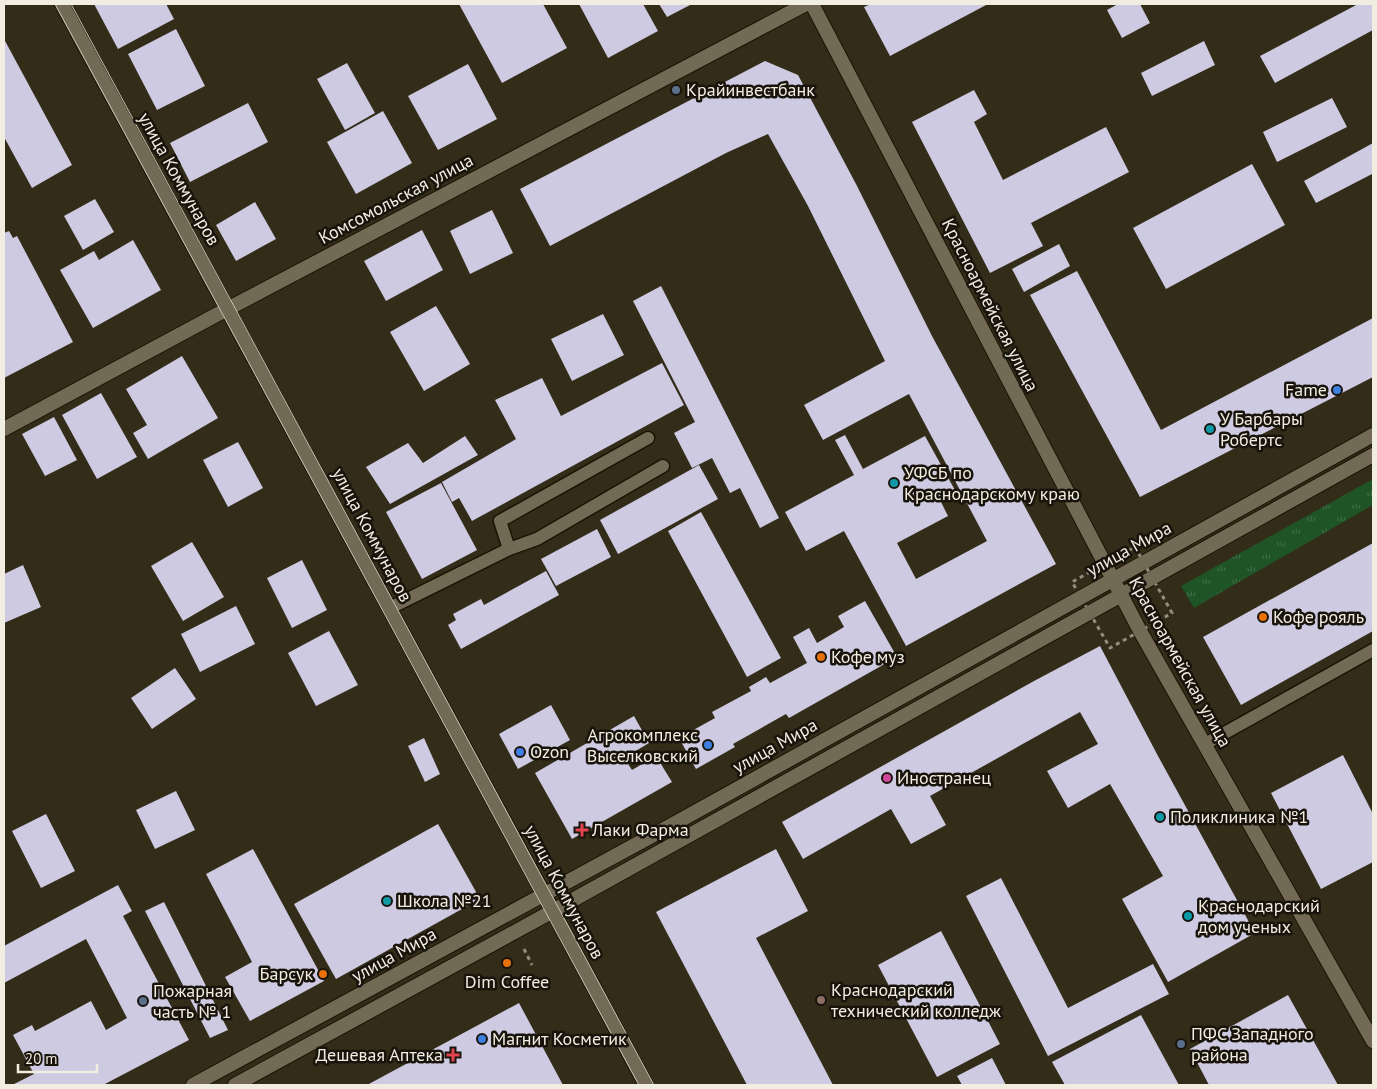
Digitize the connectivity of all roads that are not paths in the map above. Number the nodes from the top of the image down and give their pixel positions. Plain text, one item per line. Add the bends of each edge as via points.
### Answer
1 (62, 4) edge
2 (806, 4) edge
3 (812, 4) edge
4 (228, 309) junction
5 (4, 429) edge
6 (1373, 436) edge
7 (648, 438) dead end
8 (1373, 455) edge
9 (663, 466) dead end
10 (509, 550) junction
11 (1112, 580) junction
12 (1121, 596) junction
13 (390, 608) junction
14 (1373, 650) edge
15 (1205, 744) junction
16 (544, 894) junction
17 (554, 911) junction
18 (1373, 1041) edge
19 (193, 1085) edge
20 (235, 1085) edge
21 (646, 1085) edge

1 - 4 street, улица Коммунаров
2 - 4 street, Комсомольская улица
3 - 11 street, Красноармейская улица
4 - 5 street, Комсомольская улица
4 - 13 street, улица Коммунаров
6 - 11 street, улица Мира
7 - 10 lane via 500,521
8 - 12 street, улица Мира
9 - 10 lane via 537,539
10 - 13 lane
11 - 12 street, Красноармейская улица
11 - 16 street, улица Мира
12 - 15 street, Красноармейская улица
12 - 17 street, улица Мира
13 - 16 street, улица Коммунаров
14 - 15 lane
15 - 18 street, Красноармейская улица
16 - 17 street, улица Коммунаров
16 - 19 street, улица Мира
17 - 20 street, улица Мира
17 - 21 street, улица Коммунаров

